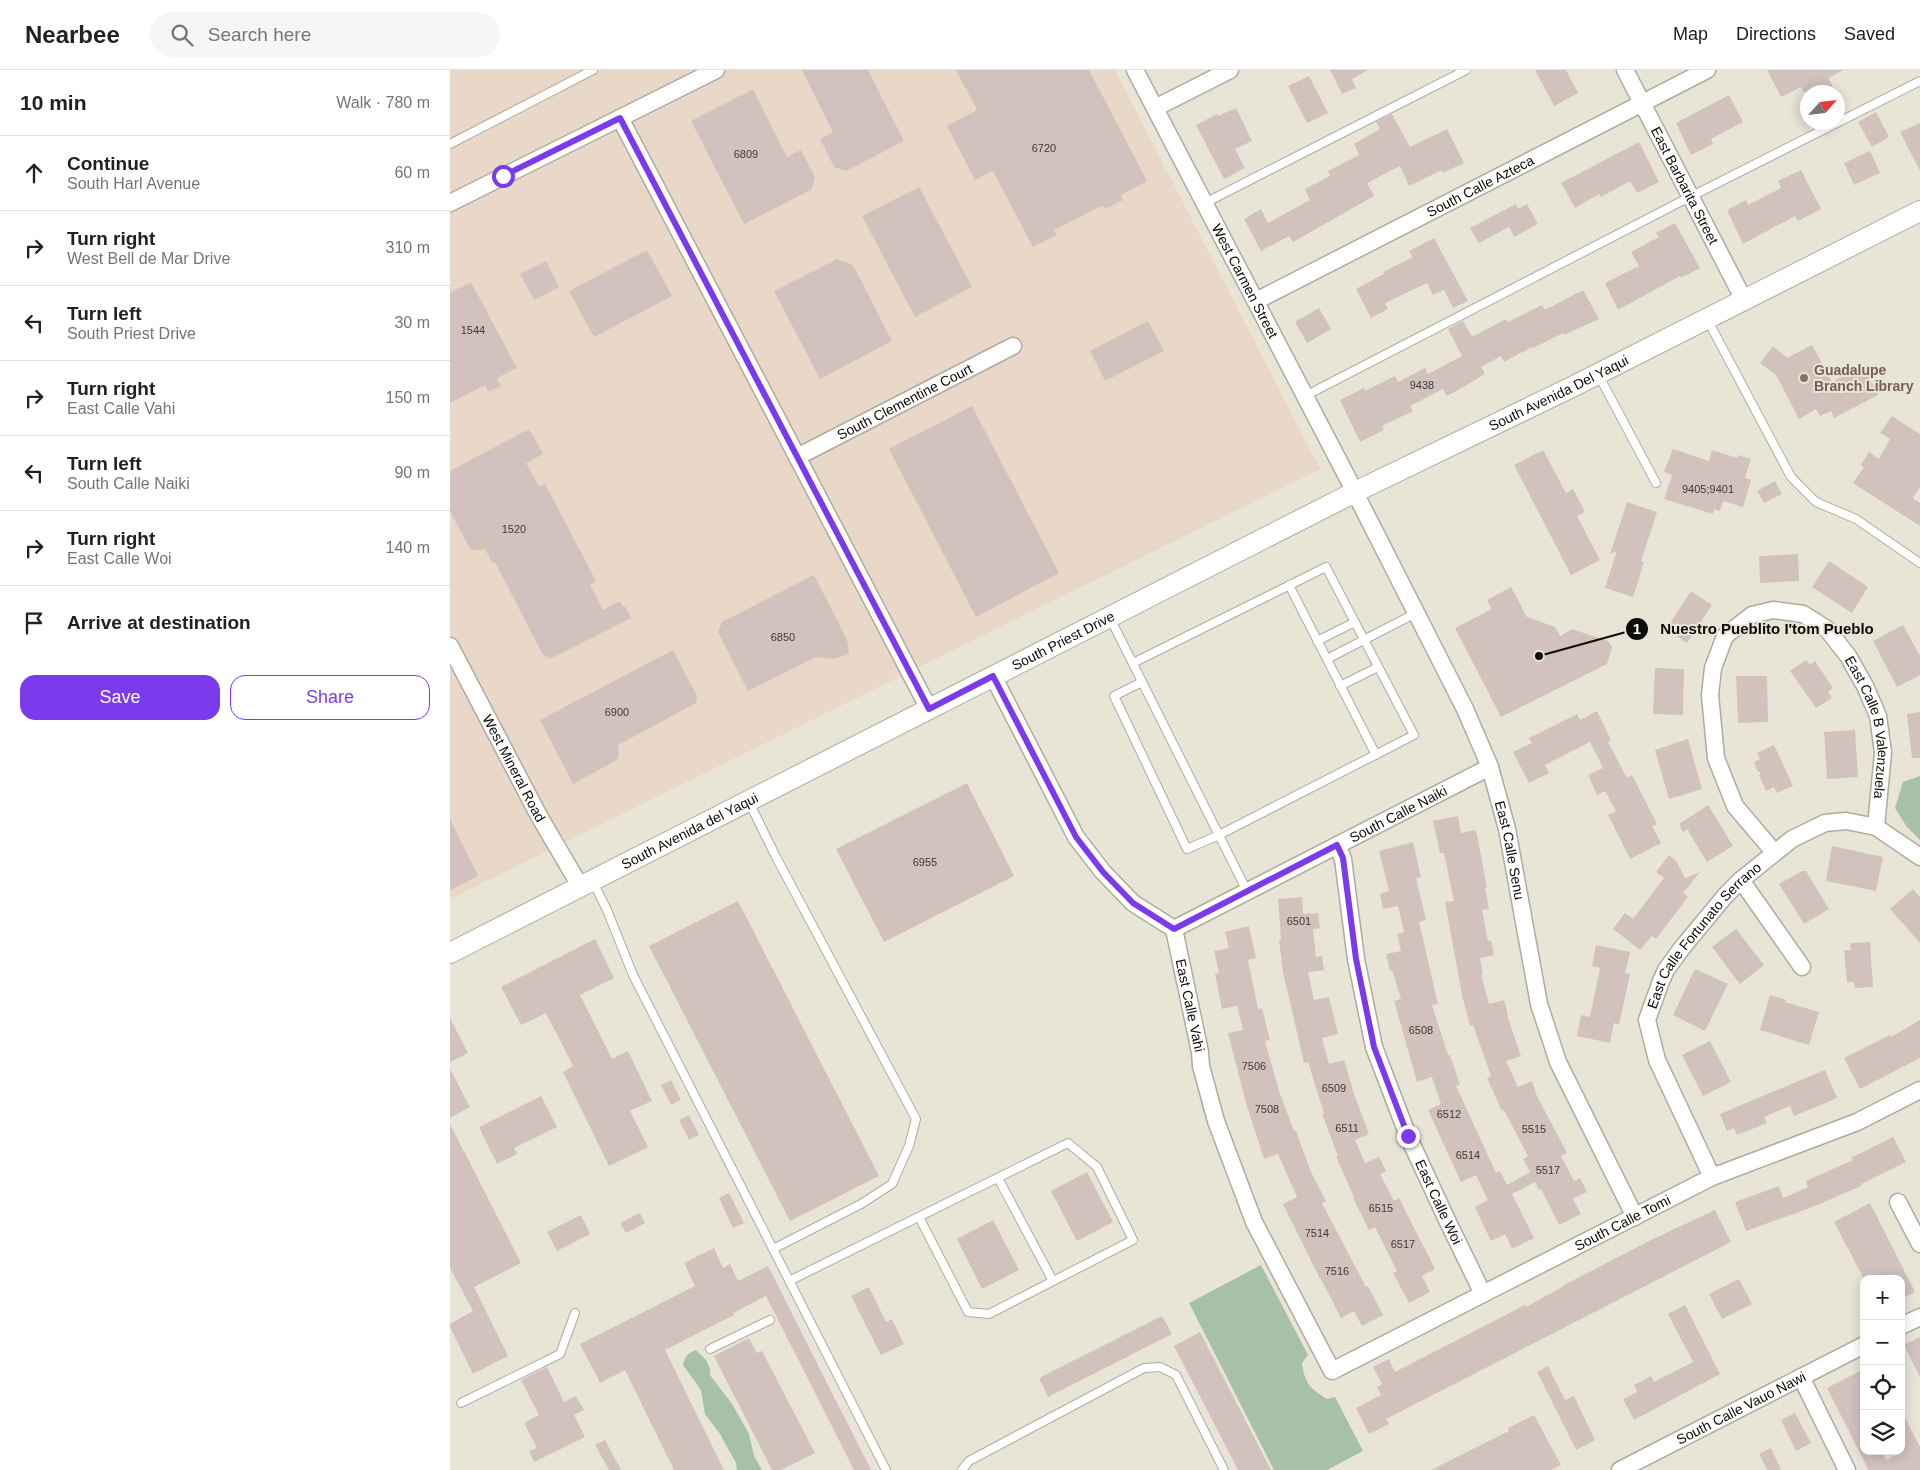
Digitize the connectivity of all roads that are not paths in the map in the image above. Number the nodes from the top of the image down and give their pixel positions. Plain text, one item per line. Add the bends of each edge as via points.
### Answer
1 (594, 70) edge
2 (716, 70) edge
3 (1135, 70) edge
4 (1230, 70) edge
5 (1466, 70) edge
6 (1625, 70) edge
7 (1706, 70) edge
8 (1920, 82) edge
9 (1642, 104) junction
10 (1154, 108) junction
11 (620, 118) junction
12 (450, 144) edge
13 (1691, 197) junction
14 (1205, 203) junction
15 (450, 204) edge
16 (1920, 211) edge
17 (1744, 300) junction
18 (1256, 301) junction
19 (1707, 319) junction
20 (1013, 346) dead end
21 (1598, 374) junction
22 (1305, 396) junction
23 (797, 457) junction
24 (1656, 483) dead end
25 (1355, 492) junction
26 (1920, 563) edge
27 (1197, 572) joint
28 (1289, 586) junction
29 (1416, 613) junction
30 (1110, 617) junction
31 (1355, 622) junction
32 (1364, 640) junction
33 (1317, 641) junction
34 (450, 646) edge
35 (1327, 659) junction
36 (1133, 663) junction
37 (1378, 666) junction
38 (993, 676) junction
39 (1142, 682) junction
40 (1340, 686) junction
41 (929, 709) junction
42 (1376, 755) junction
43 (1490, 767) junction
44 (749, 801) junction
45 (1876, 827) junction
46 (1219, 835) junction
47 (1337, 845) junction
48 (1774, 852) junction
49 (1920, 857) edge
50 (1741, 880) junction
51 (586, 883) junction
52 (1247, 891) junction
53 (1174, 929) junction
54 (450, 953) edge
55 (1802, 967) dead end
56 (1920, 1090) edge
57 (1712, 1177) junction
58 (998, 1178) junction
59 (1898, 1202) dead end
60 (919, 1217) junction
61 (1635, 1217) junction
62 (1920, 1244) edge
63 (773, 1249) junction
64 (790, 1281) junction
65 (1053, 1281) junction
66 (1483, 1294) junction
67 (575, 1313) dead end
68 (1920, 1317) edge
69 (770, 1320) dead end
70 (1905, 1324) edge
71 (1860, 1347) edge
72 (710, 1349) dead end
73 (1332, 1371) joint
74 (1801, 1377) junction
75 (461, 1403) dead end
76 (1623, 1469) edge
77 (886, 1470) edge
78 (962, 1470) edge
79 (1224, 1470) edge
80 (1847, 1470) edge

1 - 12 lane
2 - 11 street
3 - 10 street, West Carmen Street
4 - 10 street
5 - 14 lane
6 - 9 street, East Barbarita Street
7 - 9 street, South Calle Azteca
8 - 13 lane
9 - 13 street, East Barbarita Street
9 - 18 street, South Calle Azteca
10 - 14 street, West Carmen Street
11 - 15 street
11 - 23 street
13 - 17 street, East Barbarita Street
13 - 22 lane
14 - 18 street, West Carmen Street
16 - 17 street, South Avenida Del Yaqui
17 - 19 street, South Avenida Del Yaqui
18 - 22 street, West Carmen Street
19 - 21 street, South Avenida Del Yaqui
19 - 26 lane via 1791,477 1816,502 1856,519
20 - 23 street, South Clementine Court
21 - 24 lane
21 - 25 street, South Avenida Del Yaqui
22 - 25 street, West Carmen Street
23 - 41 street
25 - 27 street, South Avenida Del Yaqui
25 - 29 street, East Calle Senu
27 - 30 street, South Priest Drive
28 - 31 lane via 1326,567
28 - 33 lane
28 - 36 lane
29 - 32 lane
29 - 43 street, East Calle Senu via 1465,709
30 - 36 lane
30 - 38 street, South Priest Drive
31 - 32 lane
31 - 33 lane
32 - 35 lane
32 - 37 lane
33 - 35 lane
34 - 51 street, West Mineral Road via 539,816
35 - 40 lane
36 - 39 lane
37 - 40 lane
37 - 42 lane via 1414,735
38 - 41 street, South Priest Drive
38 - 53 street via 1076,837 1133,903
39 - 46 lane
39 - 46 lane via 1114,696 1188,849
40 - 42 lane
41 - 44 street, South Avenida del Yaqui
42 - 46 lane
43 - 47 street, South Calle Naiki
43 - 61 street, East Calle Senu via 1508,829 1539,1004 1558,1062
44 - 51 street, South Avenida del Yaqui
44 - 63 lane via 916,1119 909,1146 892,1184 861,1204
45 - 48 street, East Calle Fortunato Serrano via 1846,821 1825,824 1792,839
45 - 48 street, East Calle B Valenzuela via 1883,752 1878,716 1865,686 1827,629 1803,614 1773,610 1752,615 1725,636 1713,668 1710,695 1716,758 1735,806
45 - 49 street, East Calle Fortunato Serrano
46 - 52 lane
47 - 52 street, South Calle Naiki
47 - 66 street, East Calle Woi via 1343,858 1356,959 1374,1047 1412,1144
48 - 50 street, East Calle Fortunato Serrano
50 - 55 street
50 - 57 street, East Calle Fortunato Serrano via 1666,970 1647,1020 1657,1060
51 - 54 street, South Avenida del Yaqui
51 - 63 lane via 606,910 633,974
52 - 53 street, South Calle Naiki
53 - 73 street, East Calle Vahi via 1201,1066 1216,1121 1254,1222
56 - 57 street, South Calle Tomi via 1857,1122
57 - 61 street, South Calle Tomi
58 - 60 lane
58 - 65 lane
58 - 65 lane via 1068,1143 1097,1167 1132,1240
59 - 62 street
60 - 64 lane
60 - 65 lane via 968,1312 989,1314
61 - 66 street, South Calle Tomi
63 - 64 lane
64 - 77 lane
66 - 73 street, South Calle Tomi
67 - 75 lane via 560,1354
68 - 70 street
69 - 72 lane
71 - 74 street, South Calle Vauo Nawi
74 - 76 street, South Calle Vauo Nawi
74 - 80 street
78 - 79 lane via 969,1461 1144,1368 1160,1367 1176,1375

